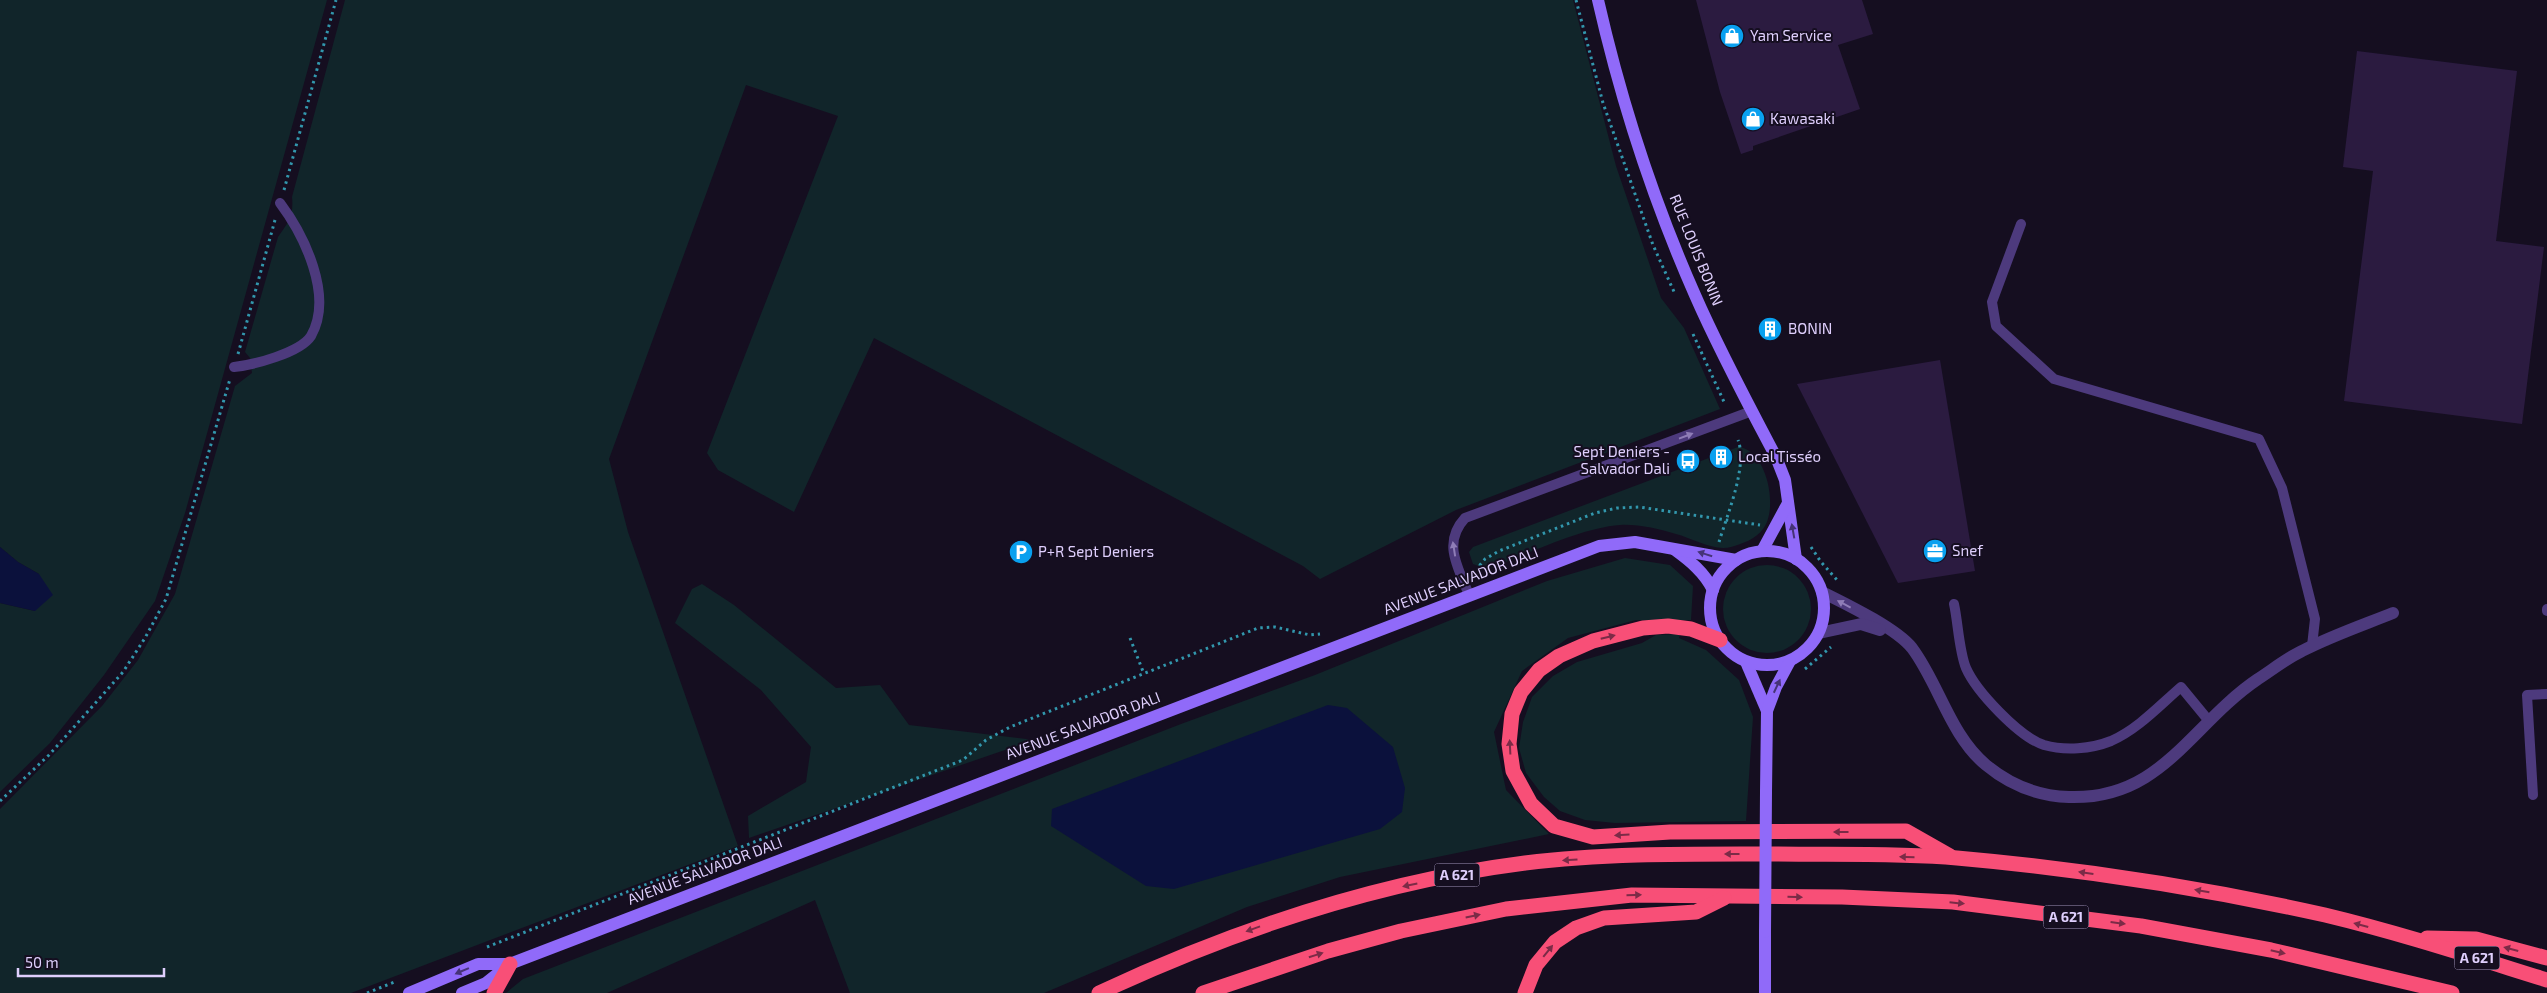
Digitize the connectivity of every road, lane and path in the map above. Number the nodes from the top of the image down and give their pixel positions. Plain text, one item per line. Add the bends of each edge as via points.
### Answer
1 (336, 0) edge
2 (1598, 0) edge
3 (280, 203) junction
4 (2021, 224) dead end
5 (234, 367) junction
6 (1752, 411) junction
7 (1738, 440) dead end
8 (1788, 503) junction
9 (1726, 518) junction
10 (1765, 527) dead end
11 (1810, 544) dead end
12 (1717, 548) dead end
13 (1672, 549) junction
14 (1762, 551) junction
15 (1796, 559) junction
16 (1736, 560) junction
17 (1480, 572) dead end
18 (1842, 585) dead end
19 (1713, 590) junction
20 (1822, 592) junction
21 (1469, 595) junction
22 (1954, 604) dead end
23 (2392, 613) dead end
24 (1819, 633) junction
25 (1320, 634) dead end
26 (1895, 634) junction
27 (1130, 638) dead end
28 (1720, 640) junction
29 (1837, 643) dead end
30 (2312, 646) junction
31 (1790, 661) junction
32 (1746, 662) junction
33 (1801, 672) dead end
34 (1144, 674) junction
35 (2547, 694) edge
36 (1767, 712) junction
37 (2209, 721) junction
38 (2533, 795) dead end
39 (0, 801) edge
40 (1953, 858) junction
41 (1729, 896) junction
42 (2408, 937) junction
43 (484, 948) dead end
44 (2547, 958) edge
45 (510, 964) junction
46 (403, 979) dead end
47 (2398, 979) junction
48 (2547, 980) edge
49 (367, 993) edge
50 (409, 993) edge
51 (462, 993) edge
52 (494, 993) edge
53 (1099, 993) edge
54 (1203, 993) edge
55 (1525, 993) edge
56 (1764, 993) edge
57 (2434, 993) edge
58 (2452, 993) edge

1 - 3 path
2 - 6 street, RUE LOUIS BONIN via 1611,59 1644,165 1695,295
3 - 5 path
3 - 5 lane via 309,252 319,294 317,320 310,337 297,348 251,365
4 - 30 lane via 1992,302 1996,326 2054,379 2259,439 2285,498 2315,619
5 - 39 path via 166,599 145,638 111,686 49,755
6 - 8 street, RUE LOUIS BONIN via 1785,480
21 -> 6 lane via 1452,546 1458,526 1465,518
7 - 9 path via 1740,468
8 - 14 street
15 -> 8 street, RUE LOUIS BONIN
9 - 10 path
9 - 12 path
9 - 17 path via 1639,507 1616,508 1594,513 1499,551 1485,559 1480,565
11 - 18 path
16 -> 13 street, AVENUE SALVADOR DALI
13 - 19 street, AVENUE SALVADOR DALI via 1692,562 1708,579
13 - 21 street, AVENUE SALVADOR DALI via 1635,542 1598,546
14 - 15 street via 1780,552
14 - 16 street
15 - 20 street via 1817,579
16 - 19 street
19 - 28 street via 1710,614
20 - 24 street via 1824,613
26 -> 20 street
21 - 45 street, AVENUE SALVADOR DALI
22 - 37 lane via 1965,666 1979,691 2017,728 2042,744 2068,749 2110,741 2128,732 2181,687
23 - 30 street
24 - 26 street via 1861,624
24 - 31 street via 1807,650
25 - 34 path via 1310,636 1275,627 1258,628
26 - 37 street via 1912,648 1963,740 1986,765 2015,784 2050,797 2083,798 2116,793 2144,780 2171,759
27 - 34 path
28 - 32 street
40 -> 28 highway via 1906,832 1670,832 1593,837 1554,826 1531,804 1513,771 1509,744 1512,714 1521,692 1539,670 1559,656 1593,641 1643,628 1668,626 1691,629
29 - 33 path
30 - 37 street via 2256,680
31 - 32 street via 1768,666
36 -> 31 street
32 - 36 street
34 - 43 path via 1010,727 986,740 963,760
35 - 38 lane via 2527,695
36 - 56 street, bridge
42 -> 40 highway, A 621 via 2327,916 2151,882
40 -> 53 highway, A 621 via 1700,854 1526,863 1371,893 1292,915 1169,961
41 -> 47 highway, A 621 via 1953,902 2141,926 2271,950
54 -> 41 highway, A 621 via 1392,933 1506,909 1632,895
55 -> 41 highway via 1536,965 1554,942 1576,928 1604,918 1696,912
44 -> 42 highway via 2476,939
42 - 48 highway, A 621
45 -> 50 street, AVENUE SALVADOR DALI via 478,964
45 - 51 street, AVENUE SALVADOR DALI via 486,983
45 - 52 highway
46 - 49 path
47 - 57 highway
47 - 58 highway, A 621

